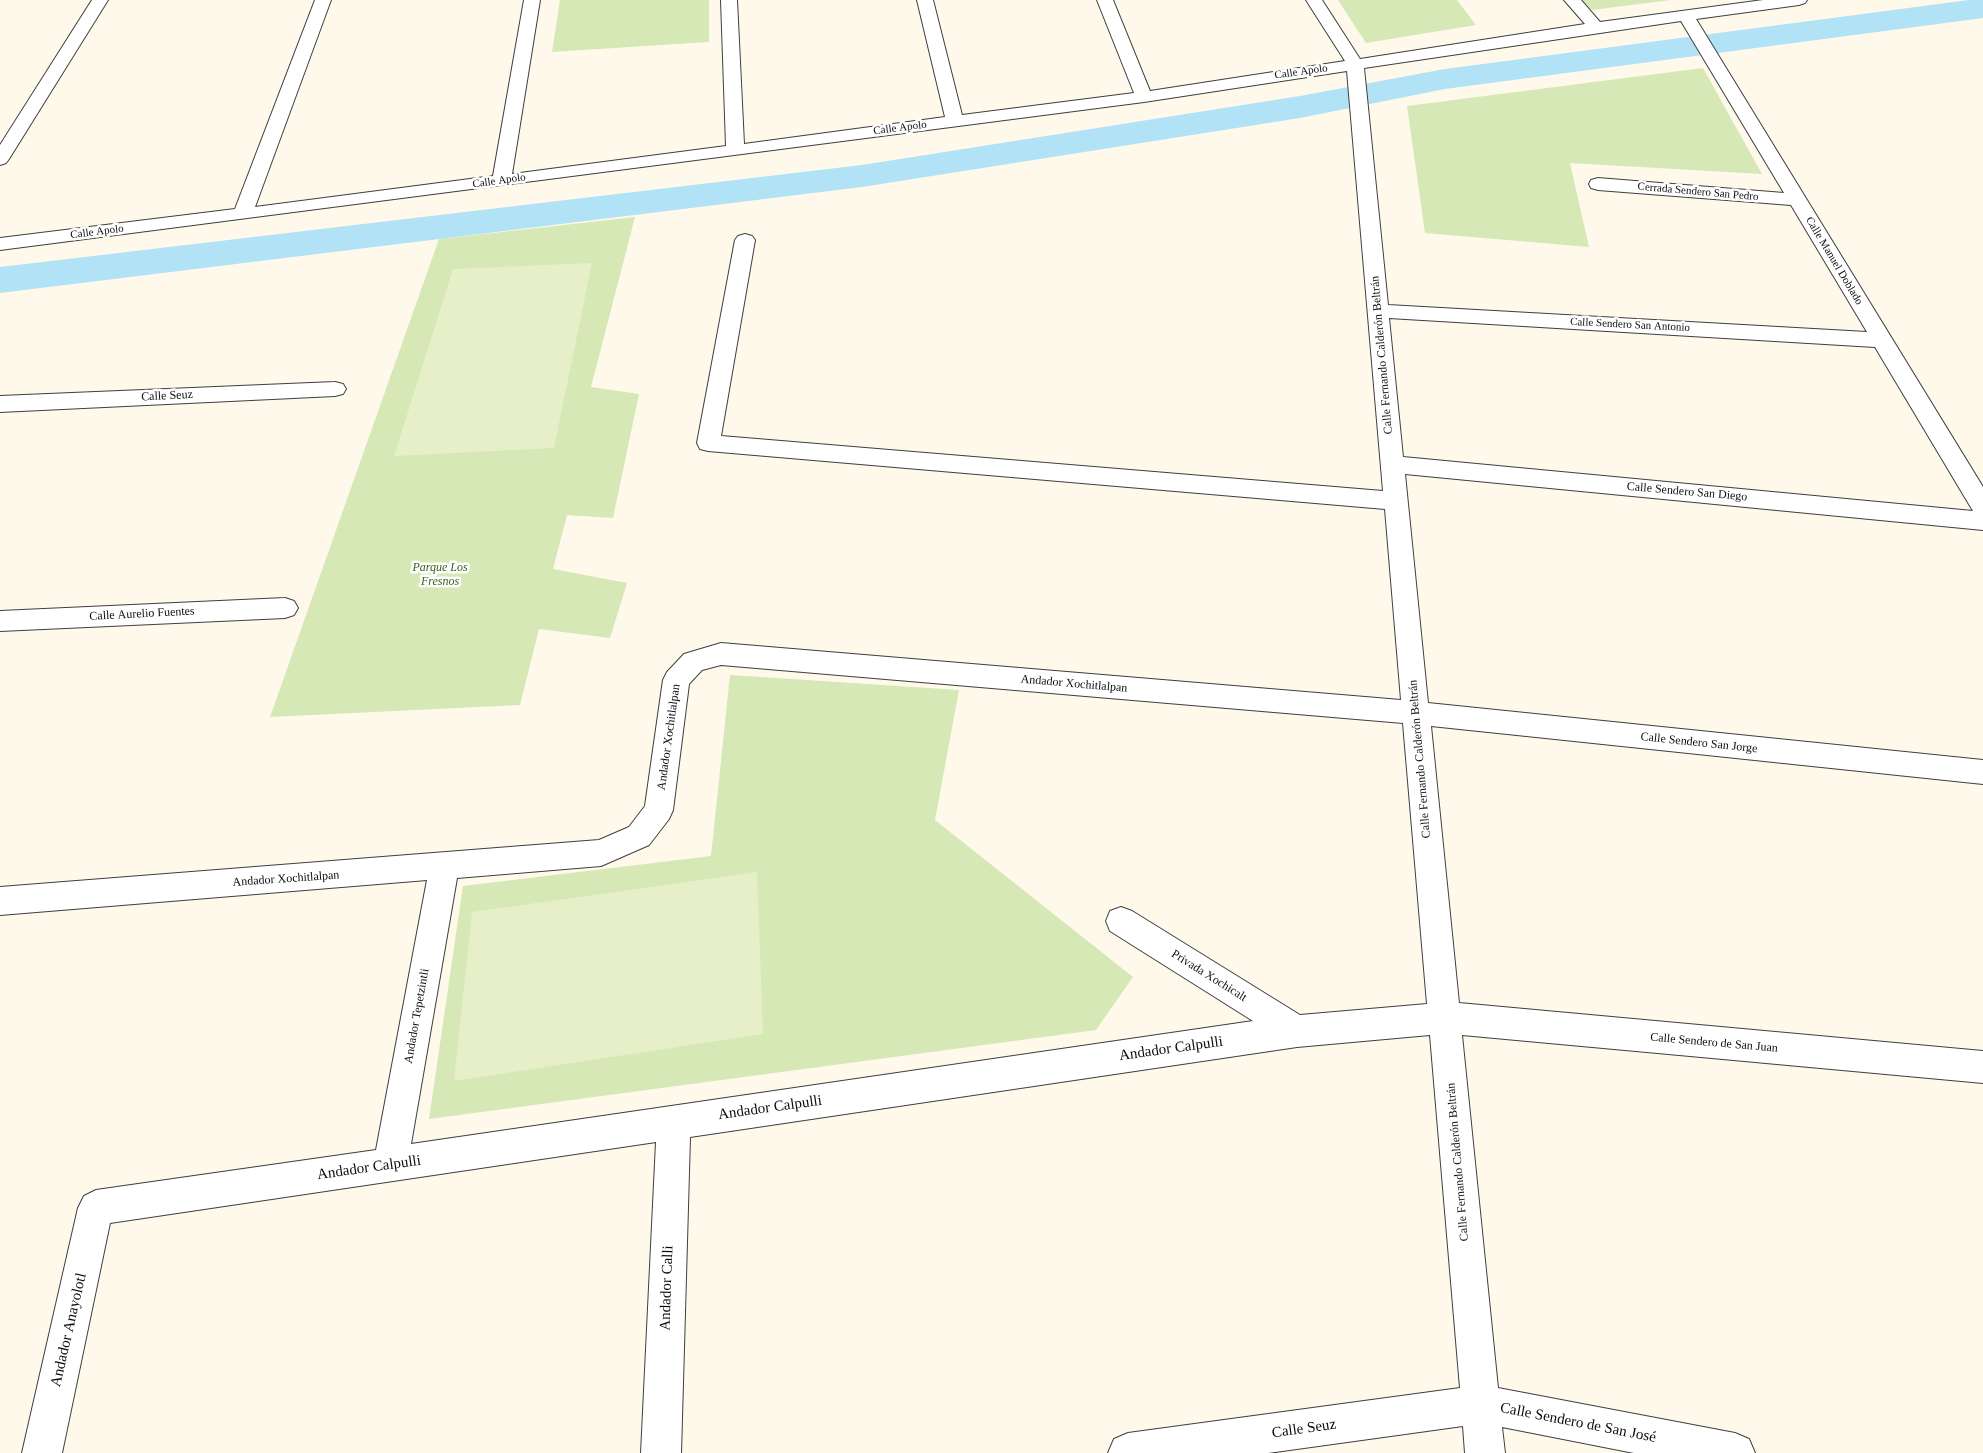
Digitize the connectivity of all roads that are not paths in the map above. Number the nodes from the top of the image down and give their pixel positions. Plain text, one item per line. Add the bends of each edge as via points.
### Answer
1 (100, 0) edge
2 (323, 0) edge
3 (532, 0) edge
4 (729, 0) edge
5 (925, 0) edge
6 (1105, 0) edge
7 (1314, 0) edge
8 (1572, 0) edge
9 (1799, 0) edge
10 (1686, 16) junction
11 (1596, 27) junction
12 (1354, 64) junction
13 (1144, 97) junction
14 (955, 122) junction
15 (735, 149) junction
16 (0, 159) edge
17 (501, 181) junction
18 (1598, 184) dead end
19 (1798, 200) junction
20 (242, 214) junction
21 (745, 240) dead end
22 (0, 244) edge
23 (1378, 311) junction
24 (1882, 340) junction
25 (335, 389) dead end
26 (0, 404) edge
27 (1392, 464) junction
28 (1396, 501) junction
29 (1983, 507) edge
30 (1983, 521) edge
31 (284, 608) dead end
32 (0, 621) edge
33 (1415, 713) junction
34 (1983, 772) edge
35 (444, 867) junction
36 (1, 902) edge
37 (1121, 921) dead end
38 (1444, 1018) junction
39 (1297, 1031) junction
40 (1983, 1067) edge
41 (674, 1122) junction
42 (390, 1165) junction
43 (96, 1208) joint
44 (1480, 1404) junction
45 (42, 1453) edge
46 (660, 1453) edge
47 (1128, 1453) edge
48 (1485, 1453) edge
49 (1735, 1453) edge

1 - 16 street
2 - 20 street
3 - 17 street
4 - 15 street
5 - 14 street
6 - 13 street
7 - 12 street
8 - 11 street
9 - 10 street, Calle Apolo
10 - 11 street, Calle Apolo
10 - 19 street, Calle Manuel Doblado
11 - 12 street, Calle Apolo
12 - 13 street, Calle Apolo
12 - 23 street, Calle Fernando Calderón Beltrán
13 - 14 street, Calle Apolo
14 - 15 street, Calle Apolo
15 - 17 street, Calle Apolo
17 - 20 street, Calle Apolo
18 - 19 street, Cerrada Sendero San Pedro
19 - 24 street, Calle Manuel Doblado
20 - 22 street, Calle Apolo
21 - 28 street via 708,443
23 - 24 street, Calle Sendero San Antonio
23 - 27 street, Calle Fernando Calderón Beltrán
24 - 29 street, Calle Manuel Doblado
25 - 26 street, Calle Seuz
27 - 28 street, Calle Fernando Calderón Beltrán
27 - 30 street, Calle Sendero San Diego
28 - 33 street, Calle Fernando Calderón Beltrán
31 - 32 street, Calle Aurelio Fuentes
33 - 34 street, Calle Sendero San Jorge
33 - 35 street, Andador Xochitlalpan via 721,654 693,662 676,680 659,810 639,836 602,853
33 - 38 street, Calle Fernando Calderón Beltrán
35 - 36 street, Andador Xochitlalpan
35 - 42 street, Andador Tepetzintli
37 - 39 street, Privada Xochicalt
38 - 39 street, Andador Calpulli
38 - 40 street, Calle Sendero de San Juan
38 - 44 street, Calle Fernando Calderón Beltrán
39 - 41 street, Andador Calpulli
41 - 42 street, Andador Calpulli
41 - 46 street, Andador Calli
42 - 43 street, Andador Calpulli
43 - 45 street, Andador Anayolotl
44 - 47 street, Calle Seuz
44 - 48 street, Calle Fernando Calderón Beltrán
44 - 49 street, Calle Sendero de San José

